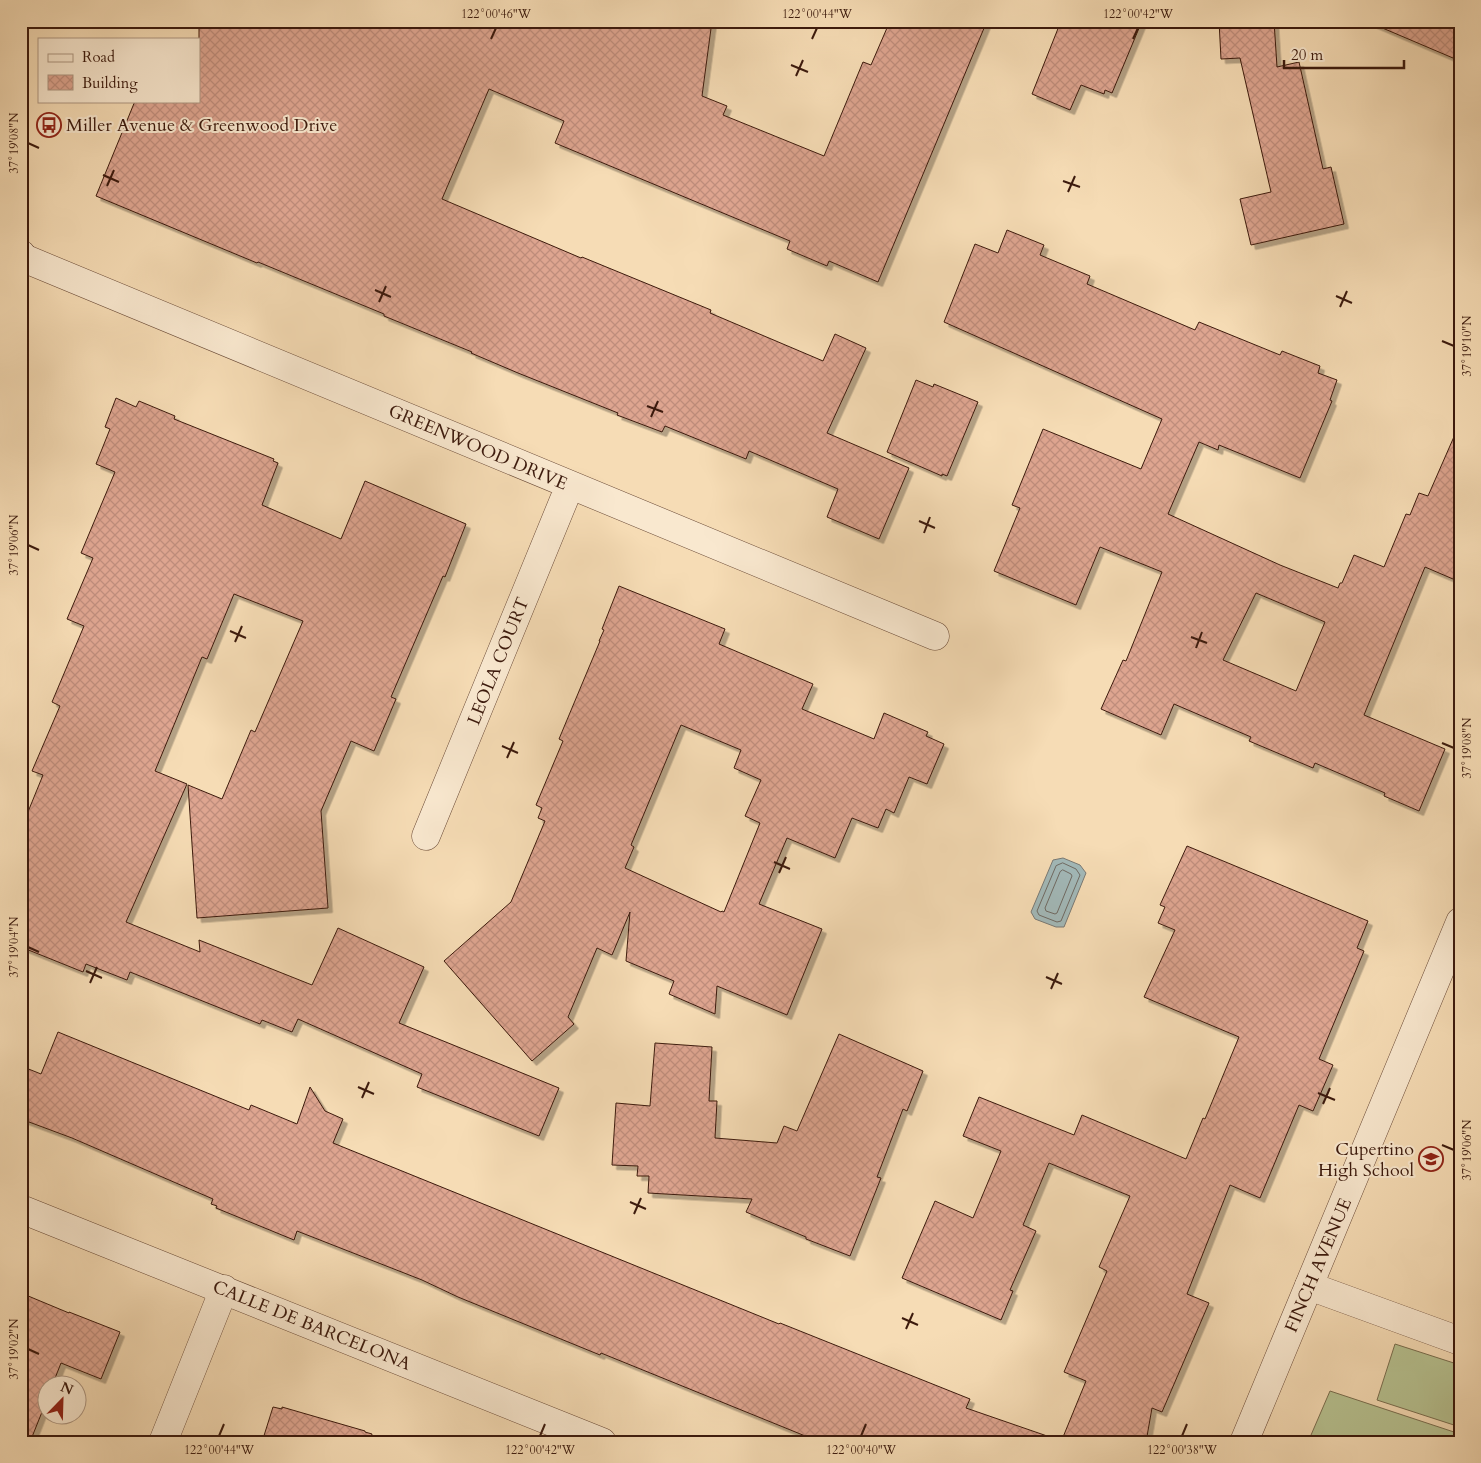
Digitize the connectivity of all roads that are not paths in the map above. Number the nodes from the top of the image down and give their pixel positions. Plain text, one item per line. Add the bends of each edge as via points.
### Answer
1 (21, 257) edge
2 (570, 485) junction
3 (934, 636) dead end
4 (426, 836) dead end
5 (1460, 922) edge
6 (21, 1209) edge
7 (1309, 1286) junction
8 (224, 1289) junction
9 (1460, 1341) edge
10 (163, 1442) edge
11 (602, 1442) edge
12 (1244, 1442) edge

1 - 2 street, GREENWOOD DRIVE
2 - 3 street, GREENWOOD DRIVE
2 - 4 street, LEOLA COURT
5 - 7 street, FINCH AVENUE
6 - 8 street, CALLE DE BARCELONA
7 - 9 street
7 - 12 street, FINCH AVENUE
8 - 10 street
8 - 11 street, CALLE DE BARCELONA

